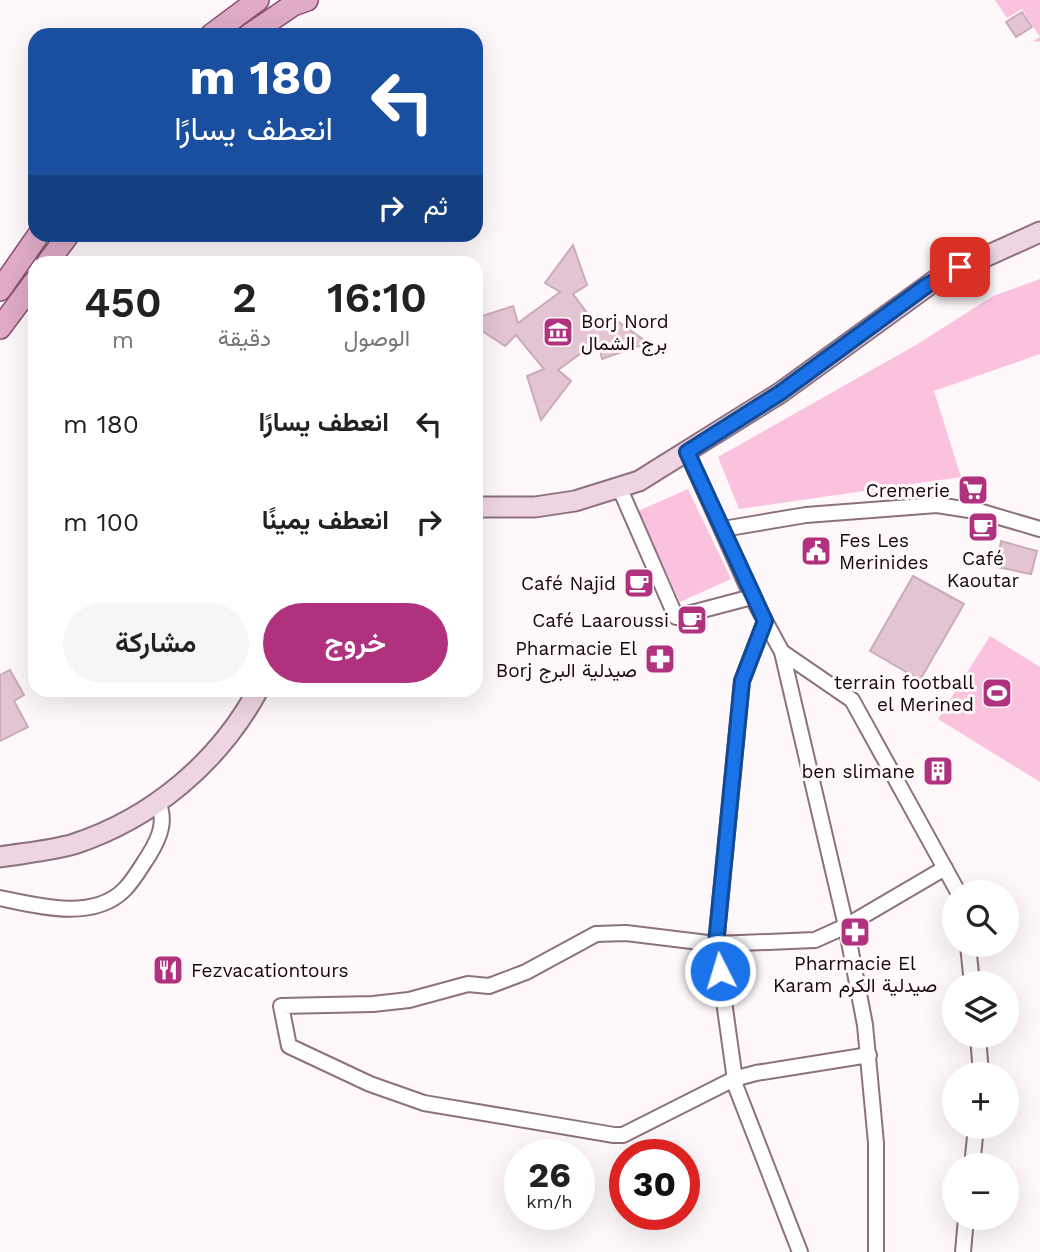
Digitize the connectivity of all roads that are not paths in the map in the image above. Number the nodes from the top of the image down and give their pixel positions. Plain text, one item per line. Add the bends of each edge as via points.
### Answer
1 (258, 0) edge
2 (294, 2) edge
3 (220, 28) edge
4 (259, 28) edge
5 (1040, 232) edge
6 (33, 242) edge
7 (0, 290) edge
8 (28, 290) edge
9 (0, 328) edge
10 (687, 452) junction
11 (620, 489) junction
12 (483, 508) edge
13 (723, 529) junction
14 (1040, 529) edge
15 (752, 597) junction
16 (765, 621) junction
17 (782, 652) junction
18 (254, 697) edge
19 (157, 800) junction
20 (0, 857) edge
21 (945, 868) junction
22 (952, 880) edge
23 (0, 898) edge
24 (846, 926) junction
25 (716, 944) junction
26 (869, 1055) junction
27 (734, 1079) junction
28 (965, 1230) edge
29 (800, 1252) edge
30 (876, 1252) edge
31 (963, 1252) edge

1 - 3 main road
2 - 4 main road
5 - 10 main road via 933,282 780,393
6 - 7 main road
8 - 9 main road
10 - 11 main road
10 - 13 street
11 - 12 main road via 555,505
11 - 15 street via 676,617
13 - 14 street via 806,515 937,505
13 - 15 street
15 - 16 street
16 - 17 street
16 - 25 street via 742,681
17 - 21 street via 852,700
17 - 24 street
18 - 19 main road via 210,760
19 - 20 main road via 76,843
19 - 23 street via 163,813 156,843 123,892 75,909
21 - 22 street
21 - 24 street
24 - 25 street via 815,940
24 - 26 street
25 - 27 street
25 - 27 street via 596,934 526,972 489,986 468,984 409,1000 373,1004 281,1006 289,1046 370,1084 424,1104 597,1133 623,1135
26 - 27 street
26 - 30 street via 876,1143
27 - 29 street
28 - 31 street

